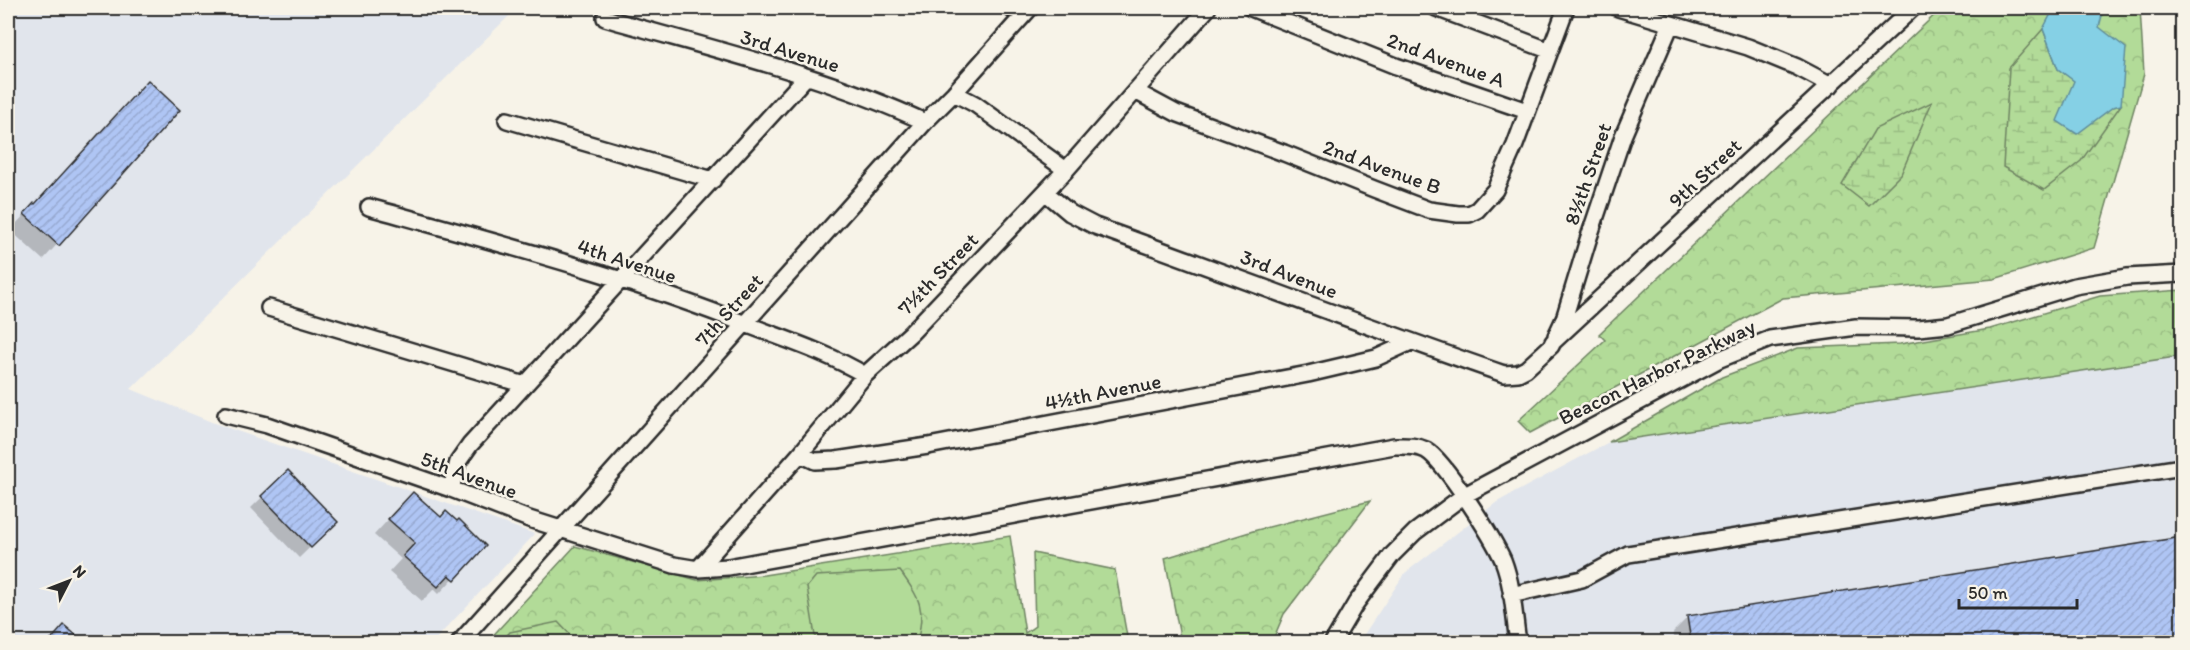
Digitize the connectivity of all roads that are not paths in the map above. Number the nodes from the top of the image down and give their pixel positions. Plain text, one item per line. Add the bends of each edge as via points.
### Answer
1 (1208, 8) edge
2 (1251, 8) edge
3 (1436, 8) edge
4 (1566, 8) edge
5 (1617, 8) edge
6 (1913, 8) edge
7 (1022, 10) edge
8 (604, 18) dead end
9 (1671, 24) junction
10 (1548, 50) junction
11 (806, 77) junction
12 (1831, 85) junction
13 (1135, 91) junction
14 (954, 93) junction
15 (1527, 111) junction
16 (507, 120) dead end
17 (925, 122) junction
18 (1066, 170) junction
19 (713, 180) junction
20 (1045, 192) junction
21 (369, 207) dead end
22 (2182, 274) edge
23 (622, 279) junction
24 (269, 308) dead end
25 (745, 324) junction
26 (1411, 342) junction
27 (1553, 342) junction
28 (1526, 369) joint
29 (865, 375) junction
30 (525, 385) junction
31 (226, 415) dead end
32 (800, 454) junction
33 (2182, 467) edge
34 (451, 489) junction
35 (1463, 496) junction
36 (562, 529) junction
37 (698, 569) junction
38 (1511, 595) junction
39 (460, 642) edge
40 (1333, 642) edge
41 (1518, 642) edge

1 - 13 street, 7½th Street
2 - 15 street, 2nd Avenue A via 1396,66
3 - 10 street
4 - 10 street, 2nd Avenue B
5 - 9 street
6 - 12 street, 9th Street
7 - 14 street, 7th Street
8 - 11 street, 3rd Avenue
9 - 12 street via 1748,47
9 - 27 street, 8½th Street via 1623,136 1564,319
10 - 15 street, 2nd Avenue B
11 - 17 street, 3rd Avenue
11 - 19 street
12 - 27 street, 9th Street
13 - 15 street, 2nd Avenue B via 1176,113 1429,210 1458,214 1477,210 1495,190
13 - 18 street, 7½th Street
14 - 17 street, 7th Street
14 - 18 street
16 - 19 street
17 - 25 street, 7th Street
18 - 20 street, 7½th Street
19 - 23 street
20 - 26 street, 3rd Avenue via 1070,213 1095,226
20 - 29 street, 7½th Street via 911,333
21 - 23 street, 4th Avenue
22 - 35 street, Beacon Harbor Parkway via 2127,277 2075,286 1948,325 1856,327 1770,339 1720,359
23 - 25 street, 4th Avenue
23 - 30 street
24 - 30 street
25 - 29 street, 4th Avenue via 843,362
25 - 36 street, 7th Street
26 - 28 street, 3rd Avenue via 1504,374
26 - 32 street, 4½th Avenue via 1376,358 1308,374 928,446 836,460 814,461
27 - 28 street, 9th Street
29 - 32 street, 7½th Street
30 - 34 street via 470,445 458,462
31 - 34 street, 5th Avenue via 267,425
32 - 37 street, 7½th Street
33 - 38 street via 1628,554 1582,579
34 - 36 street, 5th Avenue
35 - 37 street, 5th Avenue via 1431,454 1416,447 1394,446 728,567
35 - 38 street, 5th Avenue via 1502,560
35 - 40 street, Beacon Harbor Parkway via 1414,532 1392,555
36 - 37 street, 5th Avenue
36 - 39 street, 7th Street
38 - 41 street, 5th Avenue

